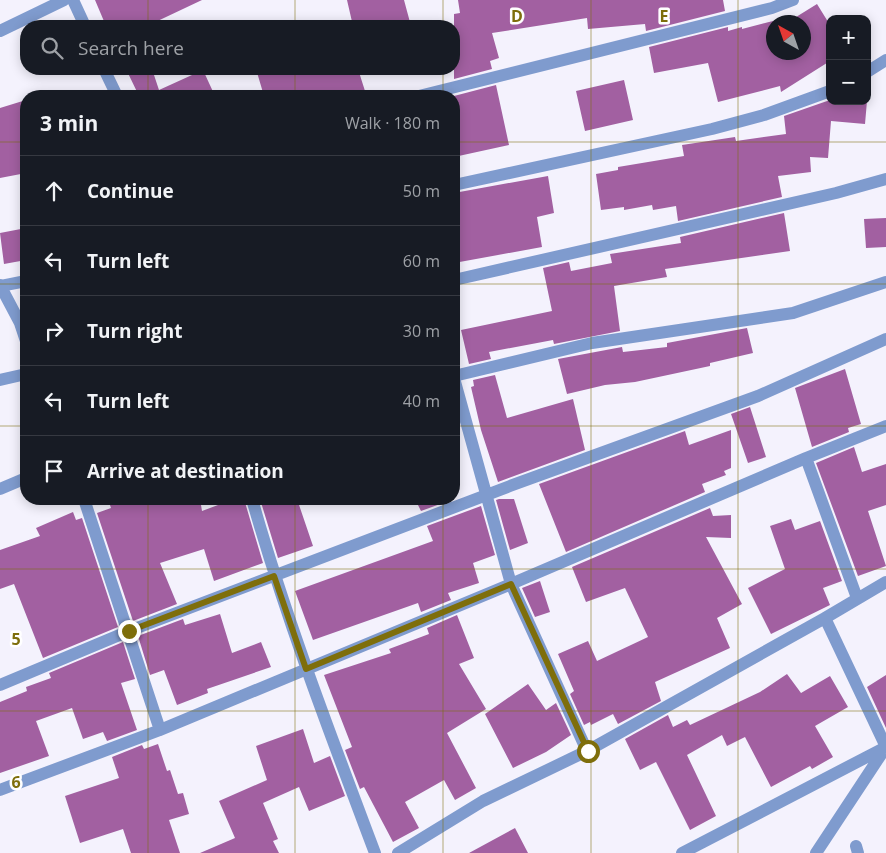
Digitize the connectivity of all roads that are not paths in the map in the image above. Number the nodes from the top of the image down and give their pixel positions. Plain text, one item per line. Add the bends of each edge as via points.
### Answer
1 (64, 0) edge
2 (73, 0) edge
3 (793, 0) edge
4 (23, 20) edge
5 (82, 20) edge
6 (20, 21) edge
7 (0, 31) edge
8 (886, 60) edge
9 (871, 69) edge
10 (107, 75) edge
11 (114, 90) edge
12 (443, 90) edge
13 (826, 92) edge
14 (886, 179) edge
15 (460, 185) edge
16 (460, 279) edge
17 (20, 282) edge
18 (886, 282) edge
19 (0, 286) edge
20 (20, 323) edge
21 (886, 339) edge
22 (20, 375) edge
23 (460, 376) edge
24 (0, 380) edge
25 (460, 399) edge
26 (886, 426) edge
27 (806, 458) junction
28 (20, 481) edge
29 (0, 489) edge
30 (486, 496) junction
31 (86, 505) edge
32 (254, 505) edge
33 (274, 576) junction
34 (886, 582) edge
35 (511, 584) junction
36 (857, 598) junction
37 (825, 618) junction
38 (129, 631) junction
39 (306, 669) junction
40 (0, 685) edge
41 (160, 730) junction
42 (886, 747) edge
43 (588, 751) junction
44 (0, 790) edge
45 (375, 853) edge
46 (398, 853) edge
47 (682, 853) edge
48 (816, 853) edge

1 - 4 street
2 - 5 street
3 - 12 street via 772,8
6 - 7 street
8 - 9 street
10 - 11 street
13 - 15 street via 764,115 712,129
14 - 16 street
17 - 19 street
18 - 23 street via 793,313 592,343
19 - 20 street
21 - 30 street via 758,396
22 - 24 street
25 - 30 street
26 - 27 street
27 - 35 street
27 - 36 street
28 - 29 street
30 - 33 street
30 - 35 street
31 - 38 street
32 - 33 street
33 - 38 street
33 - 39 street
34 - 36 street
35 - 39 street
35 - 43 street
36 - 37 street
37 - 42 street
37 - 43 street
38 - 40 street
38 - 41 street
39 - 41 street
39 - 45 street
41 - 44 street
42 - 47 street
42 - 48 street
43 - 46 street via 483,802

